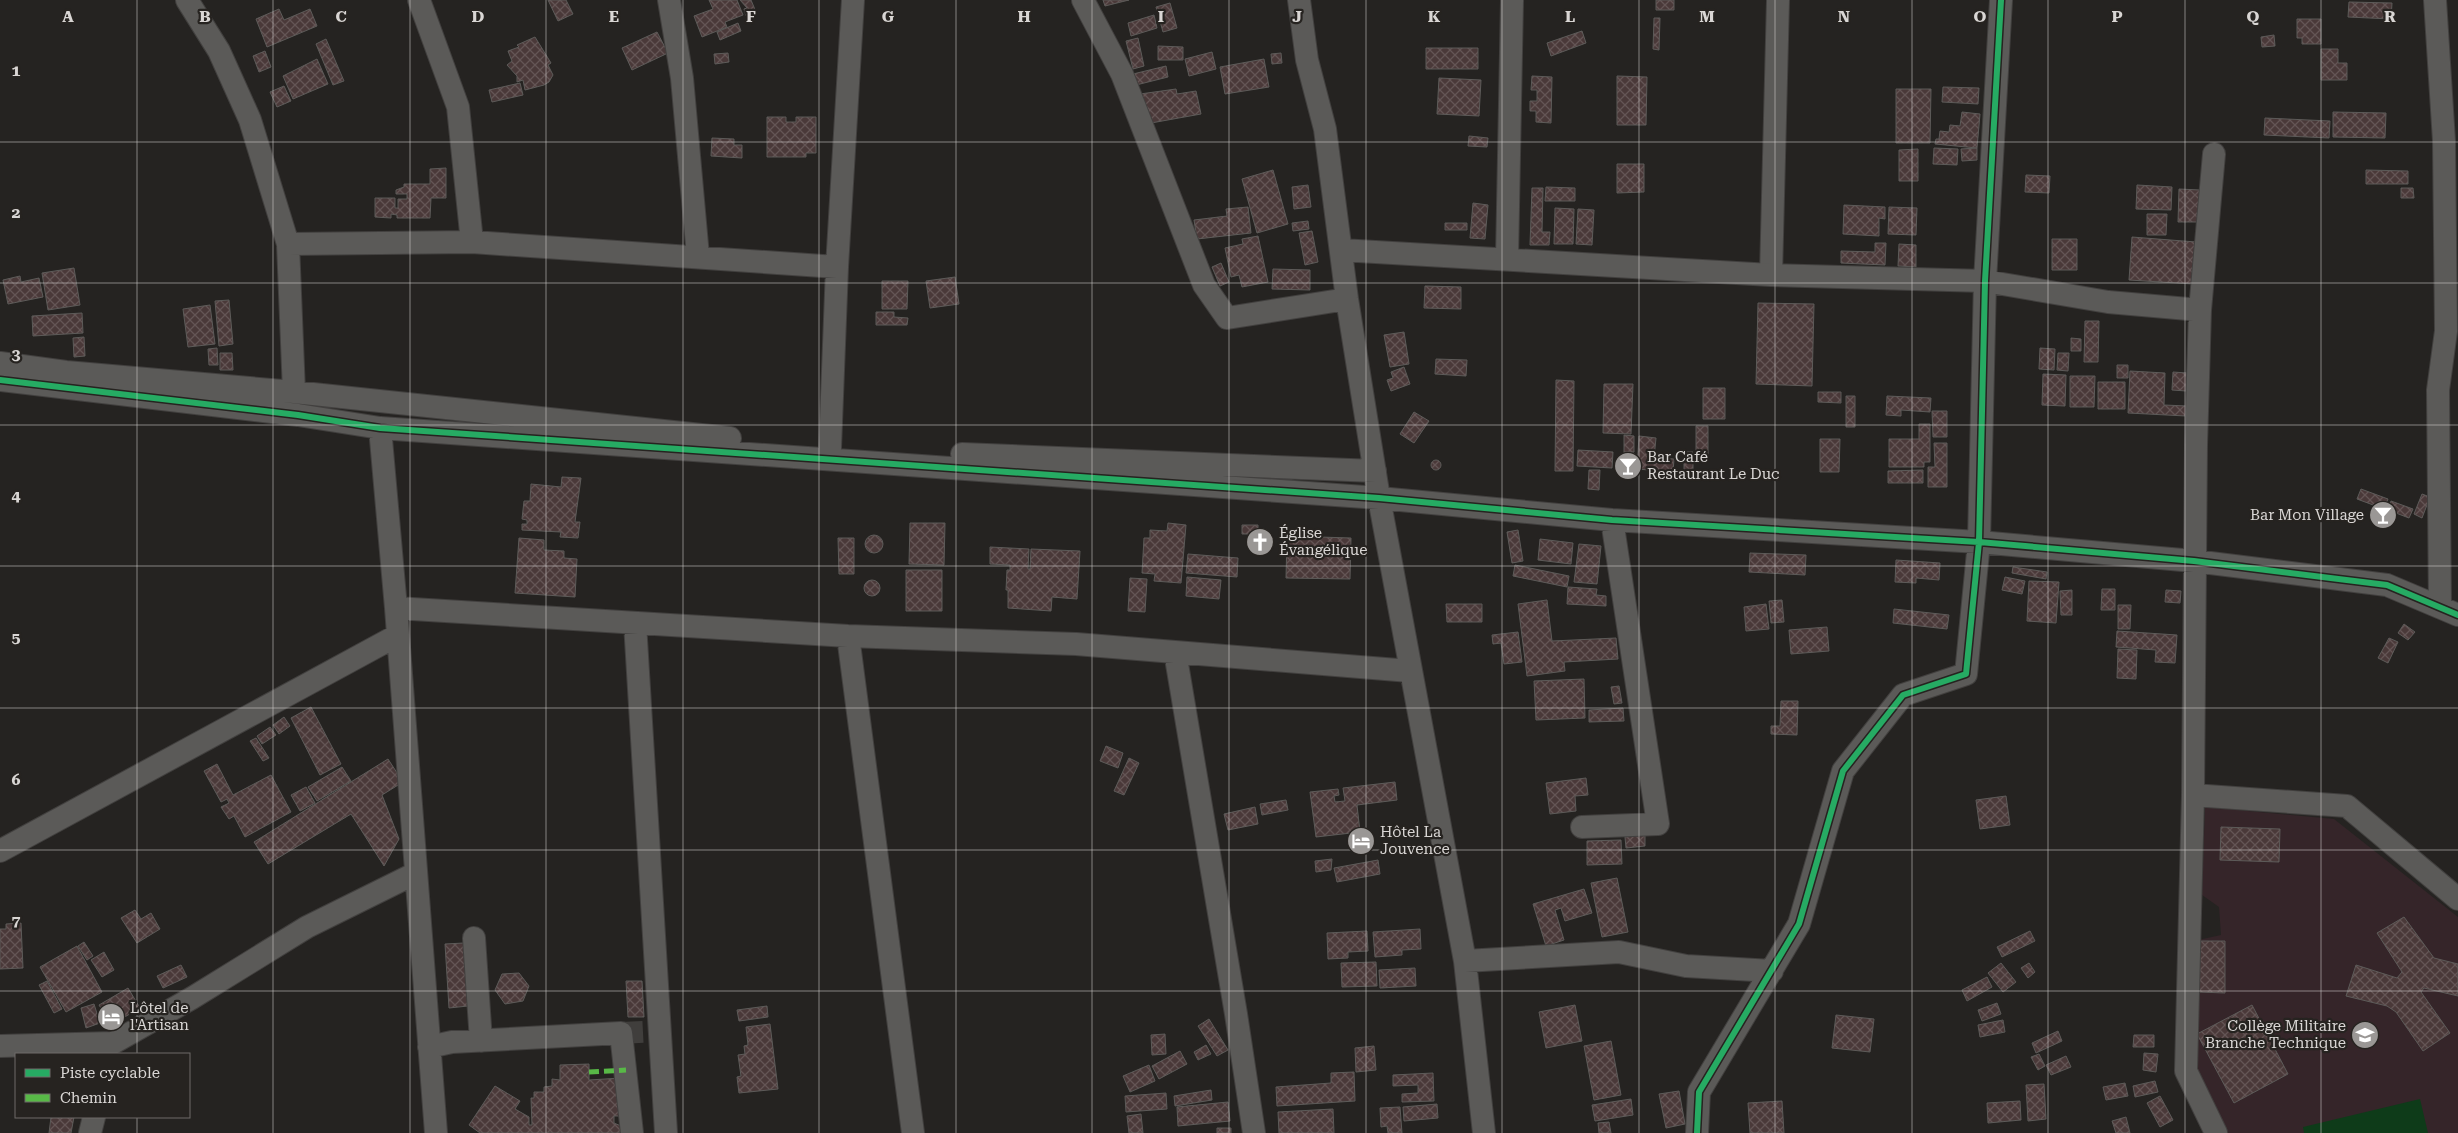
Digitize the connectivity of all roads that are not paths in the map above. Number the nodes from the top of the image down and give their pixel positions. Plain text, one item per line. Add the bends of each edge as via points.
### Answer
1 (187, 0) edge
2 (419, 0) edge
3 (669, 0) edge
4 (853, 0) edge
5 (1083, 0) edge
6 (1298, 0) edge
7 (1512, 0) edge
8 (1778, 0) edge
9 (2001, 0) edge
10 (2435, 0) edge
11 (2214, 154) dead end
12 (472, 242) junction
13 (288, 244) junction
14 (1340, 250) junction
15 (698, 256) junction
16 (1507, 259) junction
17 (837, 267) junction
18 (1771, 275) junction
19 (1985, 281) junction
20 (1347, 299) junction
21 (2200, 310) junction
22 (2452, 331) edge
23 (0, 362) edge
24 (0, 380) edge
25 (294, 392) junction
26 (380, 428) junction
27 (830, 448) junction
28 (1375, 471) junction
29 (1378, 498) junction
30 (1612, 520) junction
31 (1980, 542) junction
32 (2194, 561) junction
33 (396, 608) junction
34 (2449, 611) edge
35 (635, 623) junction
36 (398, 635) junction
37 (848, 636) junction
38 (1175, 652) junction
39 (1410, 671) junction
40 (2193, 796) junction
41 (1582, 827) dead end
42 (0, 851) edge
43 (416, 873) junction
44 (2458, 899) edge
45 (474, 938) dead end
46 (1465, 961) junction
47 (1772, 971) junction
48 (481, 1041) junction
49 (0, 1046) edge
50 (429, 1047) junction
51 (112, 1049) edge
52 (94, 1118) edge
53 (90, 1133) edge
54 (436, 1133) edge
55 (632, 1133) edge
56 (666, 1133) edge
57 (913, 1133) edge
58 (1254, 1133) edge
59 (1484, 1133) edge
60 (1697, 1133) edge
61 (2216, 1133) edge

1 - 13 street via 219,51 250,120
2 - 12 street via 458,107
3 - 15 street via 682,78
4 - 17 street
5 - 20 street via 1122,74 1204,285 1227,318
6 - 14 street via 1307,60 1325,129
7 - 16 street
8 - 18 street
9 - 19 street
10 - 22 street
11 - 21 street
12 - 13 street
12 - 15 street
13 - 25 street
14 - 16 street
14 - 20 street
15 - 17 street
16 - 18 street
17 - 27 street
18 - 19 street
19 - 21 street via 2108,302
19 - 31 street
20 - 28 street
21 - 32 street
22 - 34 street via 2438,390
23 - 25 street via 66,372
24 - 26 street via 298,415
25 - 27 street
26 - 29 street
26 - 33 street
27 - 28 street
28 - 29 street
29 - 30 street
29 - 39 street
30 - 31 street
30 - 41 street via 1658,824
31 - 32 street
31 - 47 street via 1966,674 1903,695 1843,771 1799,924
32 - 34 street via 2387,585
32 - 40 street
33 - 35 street
33 - 36 street
35 - 37 street
35 - 56 street
36 - 42 street
36 - 43 street
37 - 38 street via 1076,644
37 - 57 street
38 - 39 street
38 - 58 street
39 - 46 street
40 - 44 street via 2347,806
40 - 61 street via 2186,1071
43 - 50 street
43 - 51 street via 306,927
45 - 48 street
46 - 47 street via 1619,952 1686,966
46 - 59 street
47 - 60 street via 1699,1092
48 - 50 street
48 - 55 street via 621,1033
49 - 51 street
50 - 54 street
52 - 53 street

